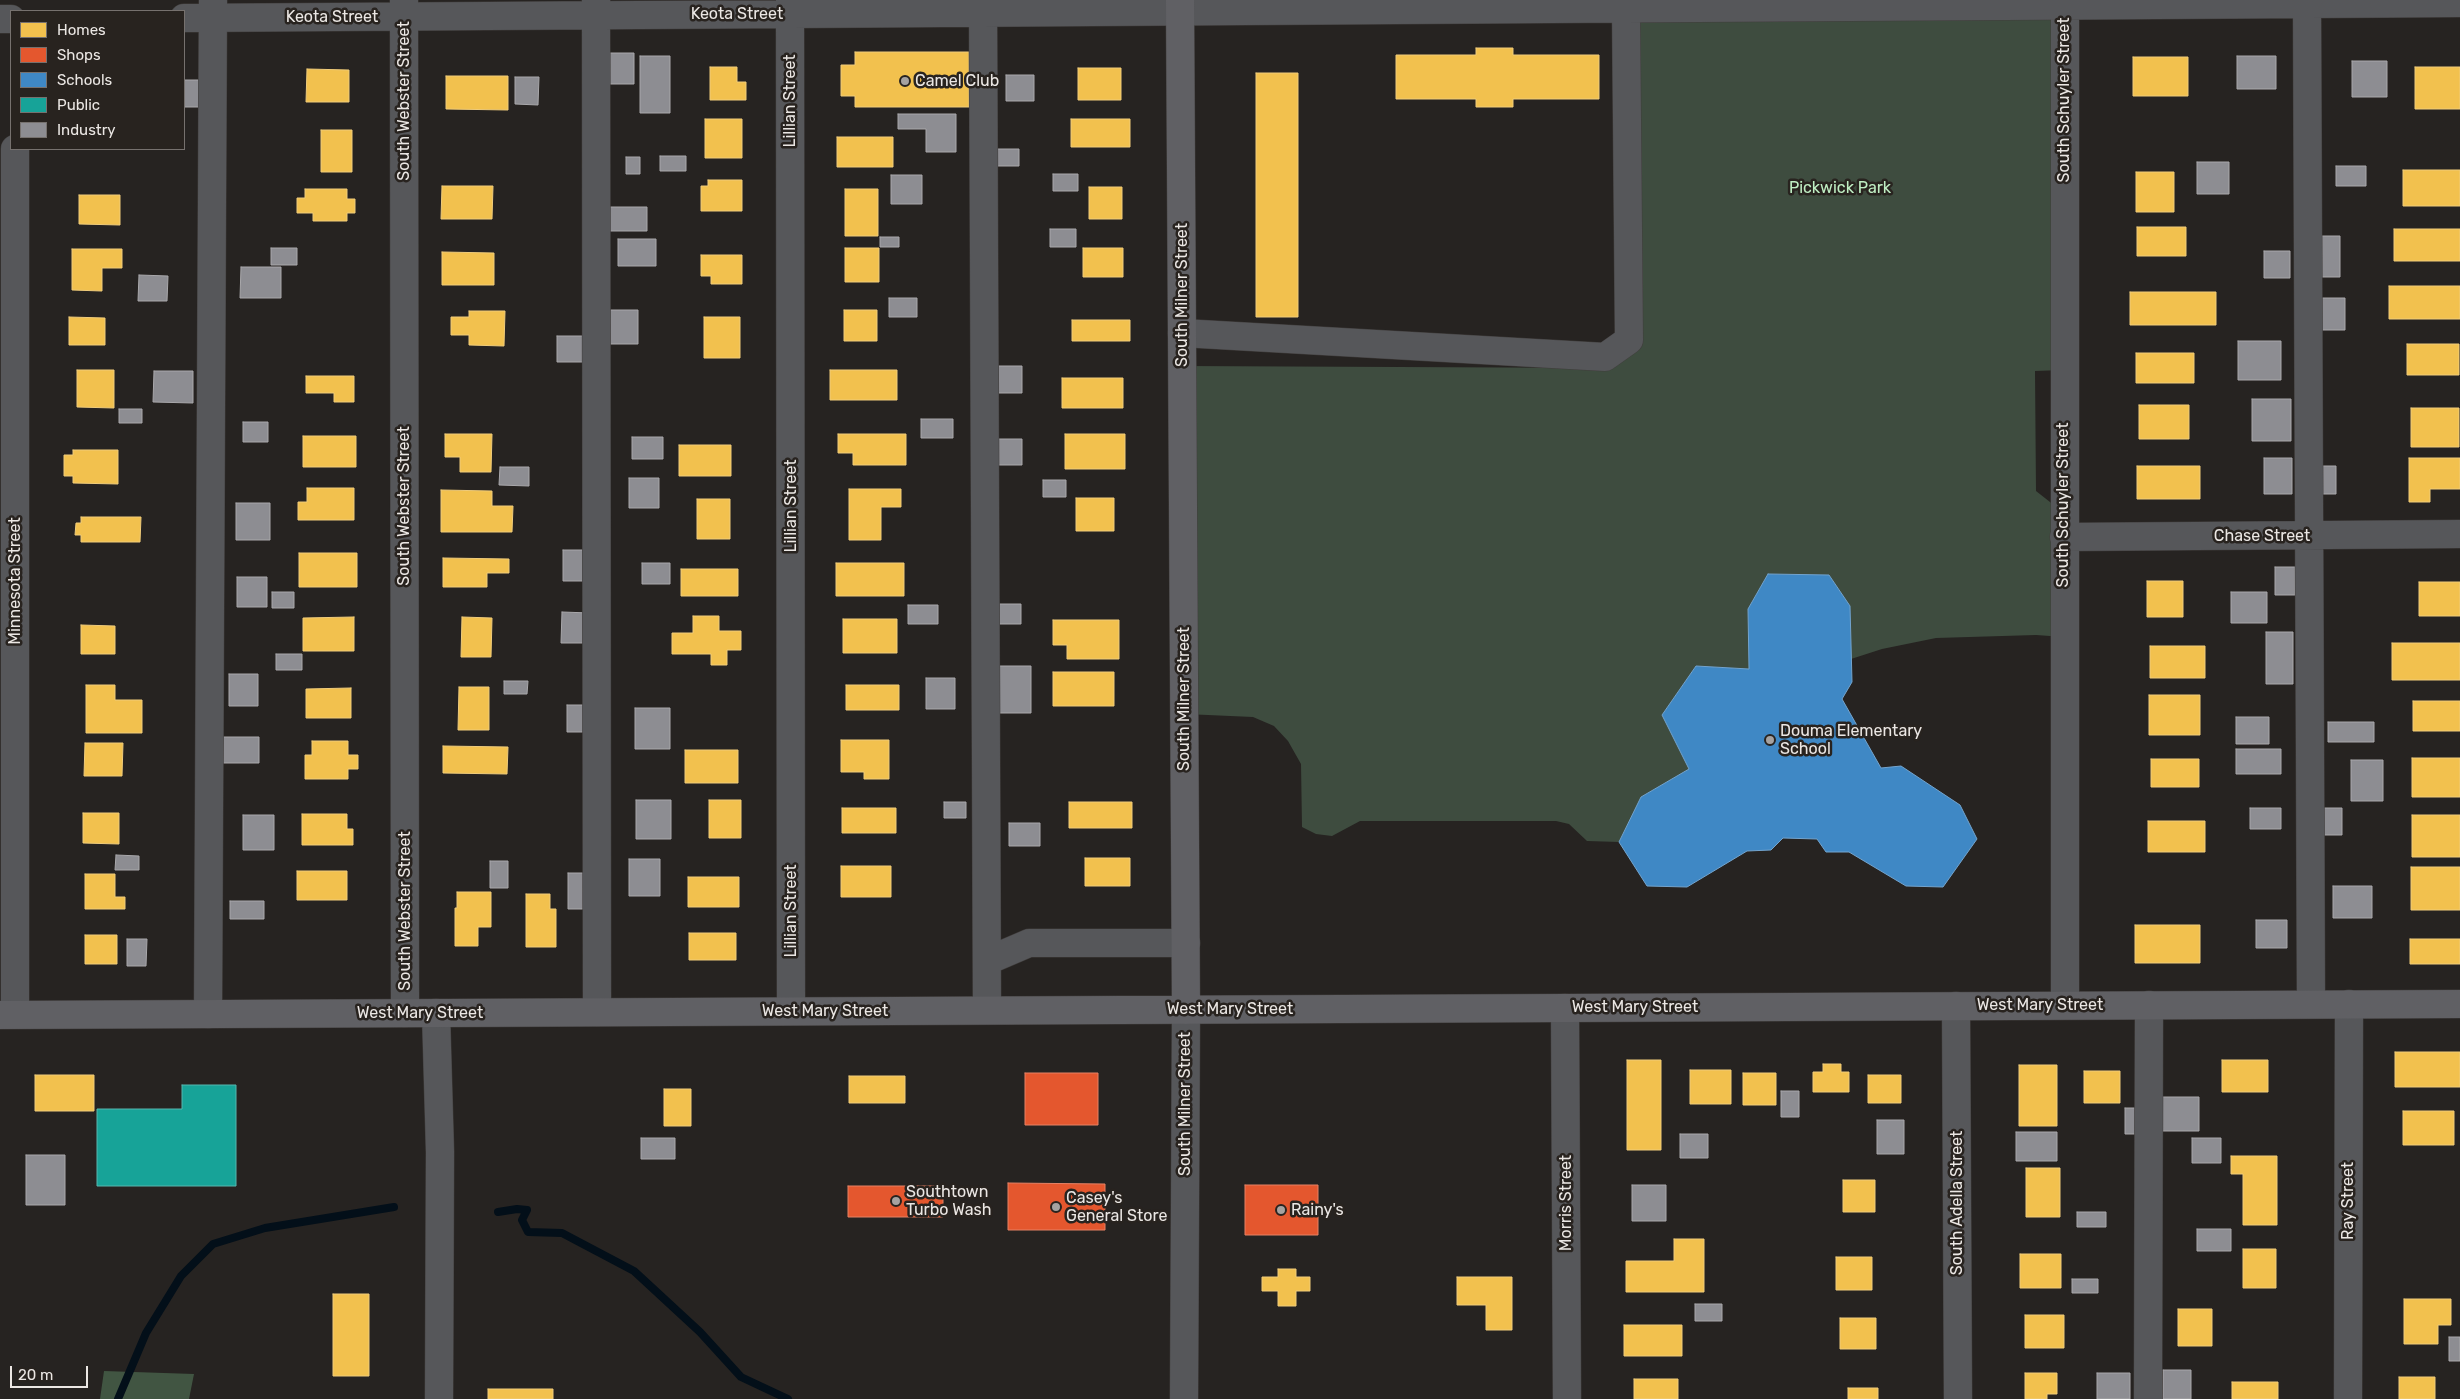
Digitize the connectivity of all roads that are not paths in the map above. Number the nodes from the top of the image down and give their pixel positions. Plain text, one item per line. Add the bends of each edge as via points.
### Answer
1 (2460, 3) edge
2 (1864, 4) edge
3 (2306, 4) junction
4 (983, 6) edge
5 (1180, 6) edge
6 (2064, 6) junction
7 (790, 7) edge
8 (404, 8) edge
9 (596, 8) edge
10 (1626, 8) junction
11 (213, 9) edge
12 (185, 18) edge
13 (15, 150) edge
14 (1182, 333) junction
15 (2460, 534) edge
16 (2308, 536) junction
17 (2064, 537) junction
18 (1186, 942) junction
19 (987, 961) junction
20 (2311, 1004) junction
21 (2349, 1004) junction
22 (2460, 1004) edge
23 (2065, 1005) junction
24 (2149, 1005) junction
25 (1956, 1006) junction
26 (1565, 1008) junction
27 (987, 1010) junction
28 (1186, 1010) junction
29 (791, 1011) junction
30 (597, 1012) junction
31 (405, 1013) junction
32 (436, 1013) junction
33 (8, 1014) edge
34 (208, 1014) junction
35 (438, 1399) edge
36 (1184, 1399) edge
37 (1567, 1399) edge
38 (1958, 1399) edge
39 (2148, 1399) edge
40 (2348, 1399) edge

1 - 3 street, Keota Street
2 - 6 street, Keota Street
2 - 10 street, Keota Street
3 - 6 street, Keota Street
3 - 16 street
4 - 5 street, Keota Street
4 - 7 street, Keota Street
4 - 19 street
5 - 10 street, Keota Street
5 - 14 main road, South Milner Street
6 - 17 street, South Schuyler Street
7 - 9 street, Keota Street
7 - 29 street, Lillian Street
8 - 9 street, Keota Street
8 - 11 street, Keota Street
8 - 31 street, South Webster Street
9 - 30 street
10 - 14 street via 1629,340 1613,352 1605,357
11 - 12 street, Keota Street
11 - 34 street
13 - 33 street, Minnesota Street
14 - 18 main road, South Milner Street
15 - 16 street, Chase Street
16 - 17 street, Chase Street
16 - 20 street
17 - 23 street, South Schuyler Street
18 - 19 street via 1029,943
18 - 28 main road, South Milner Street
19 - 27 street
20 - 21 main road, West Mary Street
20 - 24 main road, West Mary Street
21 - 22 main road, West Mary Street
21 - 40 street, Ray Street
23 - 24 main road, West Mary Street
23 - 25 main road, West Mary Street
24 - 39 street
25 - 26 main road, West Mary Street
25 - 38 street, South Adella Street
26 - 28 main road, West Mary Street
26 - 37 street, Morris Street
27 - 28 main road, West Mary Street
27 - 29 main road, West Mary Street
28 - 36 street, South Milner Street
29 - 30 main road, West Mary Street
30 - 32 main road, West Mary Street
31 - 32 main road, West Mary Street
31 - 34 main road, West Mary Street
32 - 35 street via 440,1152
33 - 34 main road, West Mary Street

